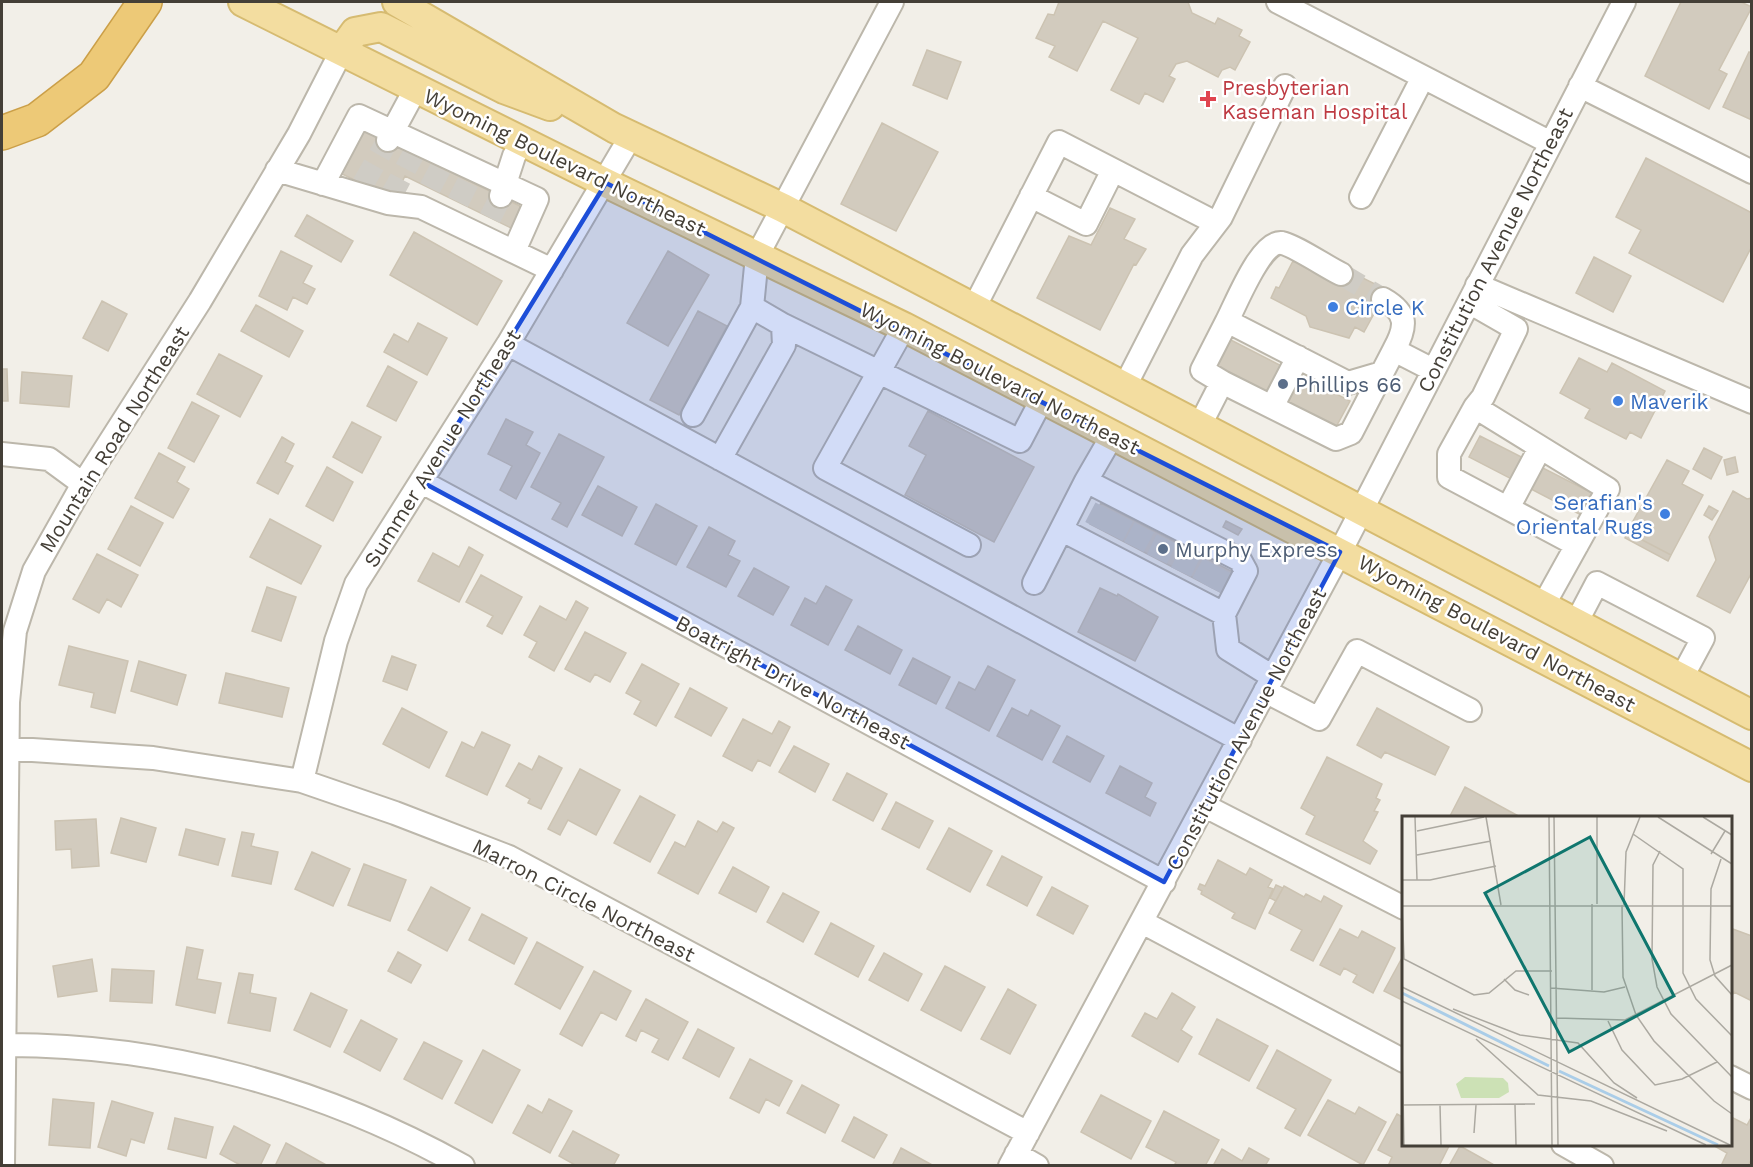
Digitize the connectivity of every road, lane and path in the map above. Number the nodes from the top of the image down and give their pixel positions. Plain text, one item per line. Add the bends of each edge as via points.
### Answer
1 (145, 2) edge
2 (243, 2) edge
3 (397, 2) edge
4 (892, 2) edge
5 (1278, 2) edge
6 (1624, 2) edge
7 (342, 50) junction
8 (1423, 77) junction
9 (1286, 86) dead end
10 (1580, 86) junction
11 (416, 88) junction
12 (2, 133) edge
13 (623, 133) junction
14 (390, 136) junction
15 (522, 141) junction
16 (1551, 143) junction
17 (277, 170) junction
18 (1113, 170) junction
19 (1752, 172) edge
20 (606, 183) junction
21 (323, 184) junction
22 (503, 190) junction
23 (1031, 196) junction
24 (1361, 197) dead end
25 (783, 208) junction
26 (1216, 223) junction
27 (514, 251) junction
28 (757, 256) junction
29 (552, 270) junction
30 (1341, 274) tunnel mouth
31 (1473, 293) junction
32 (1383, 299) tunnel mouth
33 (752, 307) junction
34 (974, 308) junction
35 (1227, 321) junction
36 (783, 325) junction
37 (904, 327) junction
38 (508, 344) junction
39 (1394, 350) junction
40 (1298, 357) junction
41 (1433, 370) junction
42 (880, 372) junction
43 (1382, 373) junction
44 (1222, 382) junction
45 (1125, 386) junction
46 (1041, 401) junction
47 (1752, 402) edge
48 (1272, 407) junction
49 (1475, 407) junction
50 (693, 415) dead end
51 (1200, 425) junction
52 (1112, 436) junction
53 (1540, 448) junction
54 (2, 454) edge
55 (720, 459) junction
56 (1086, 480) junction
57 (422, 482) junction
58 (82, 484) junction
59 (1508, 508) junction
60 (1361, 509) junction
61 (1062, 530) junction
62 (969, 545) dead end
63 (1577, 545) junction
64 (1340, 552) junction
65 (1034, 583) dead end
66 (1209, 598) junction
67 (1543, 606) junction
68 (1576, 623) junction
69 (1682, 679) junction
70 (1269, 684) junction
71 (1470, 710) dead end
72 (1752, 715) edge
73 (1240, 740) junction
74 (4, 748) edge
75 (1752, 767) edge
76 (302, 781) junction
77 (1205, 806) junction
78 (1164, 882) junction
79 (1402, 907) edge
80 (1142, 922) junction
81 (3, 1045) edge
82 (1402, 1060) edge
83 (1732, 1078) edge
84 (1752, 1088) edge
85 (1028, 1133) junction
86 (1567, 1146) edge
87 (1013, 1160) edge
88 (3, 1166) edge
89 (463, 1166) edge
90 (1037, 1166) edge
91 (1602, 1166) edge

1 - 12 highway via 94,76 37,120
2 - 7 main road, Wyoming Boulevard Northeast
3 - 13 main road
4 - 25 street
5 - 8 street
6 - 10 street, Constitution Avenue Northeast
7 - 11 main road, Wyoming Boulevard Northeast
7 - 13 main road via 355,32 381,27 504,89
7 - 17 street, Mountain Road Northeast
8 - 16 street
8 - 24 street
9 - 26 street
10 - 16 street, Constitution Avenue Northeast
10 - 19 street
11 - 14 street
11 - 15 main road, Wyoming Boulevard Northeast
13 - 20 street, Summer Avenue Northeast
13 - 25 main road
14 - 21 street via 359,116
14 - 22 street
15 - 20 main road, Wyoming Boulevard Northeast
15 - 22 street
16 - 31 street, Constitution Avenue Northeast
17 - 21 street
17 - 58 street, Mountain Road Northeast via 200,301
18 - 23 street via 1059,142
18 - 23 street via 1086,224
18 - 26 street
20 - 28 main road, Wyoming Boulevard Northeast
20 - 29 street, Summer Avenue Northeast
21 - 27 street via 360,189 389,200 425,197 486,226
22 - 27 street via 537,199
23 - 34 street
25 - 28 street
25 - 34 main road
26 - 45 street via 1192,255
27 - 29 street
28 - 33 street
28 - 37 main road, Wyoming Boulevard Northeast
29 - 38 street, Summer Avenue Northeast
30 - 35 street via 1283,243 1271,245 1261,255
31 - 41 street, Constitution Avenue Northeast
31 - 47 street
31 - 49 street via 1516,329
32 - 39 street via 1397,307 1402,316 1402,334
33 - 36 street
33 - 50 street
34 - 45 main road
35 - 40 street
35 - 44 street via 1202,370
36 - 42 street
36 - 55 street via 784,345
37 - 42 street
37 - 46 main road, Wyoming Boulevard Northeast
38 - 55 street
38 - 57 street, Summer Avenue Northeast
39 - 41 street
39 - 43 street
40 - 43 street via 1348,383
40 - 48 street
41 - 60 street, Constitution Avenue Northeast
42 - 46 street via 1020,441
42 - 62 street via 825,468
43 - 48 street via 1351,434 1336,439
44 - 48 street
44 - 51 street
45 - 51 main road
46 - 52 main road, Wyoming Boulevard Northeast
49 - 53 street
49 - 59 street via 1449,454 1449,477
51 - 60 main road
52 - 56 street
52 - 64 main road, Wyoming Boulevard Northeast
53 - 59 street
53 - 63 street via 1608,489
54 - 58 street via 49,459
55 - 73 street
56 - 61 street
56 - 66 street via 1118,504 1224,560 1240,560 1246,571
57 - 76 street, Summer Avenue Northeast via 356,584 336,641
57 - 78 street, Boatright Drive Northeast
58 - 74 street, Mountain Road Northeast via 34,571 15,631
59 - 63 street
60 - 64 street, Constitution Avenue Northeast
60 - 67 main road
61 - 65 street
61 - 66 street via 1100,540
63 - 67 street
64 - 70 street, Constitution Avenue Northeast
64 - 75 main road, Wyoming Boulevard Northeast
66 - 70 street via 1228,649
67 - 68 main road
68 - 69 main road
68 - 69 street via 1598,583 1703,638
69 - 72 main road
70 - 71 street via 1319,719 1357,651
70 - 73 street, Constitution Avenue Northeast
73 - 77 street, Constitution Avenue Northeast
74 - 76 street, Marron Circle Northeast via 153,758
74 - 81 street, Mountain Road Northeast
76 - 85 street, Marron Circle Northeast via 509,857
77 - 78 street, Constitution Avenue Northeast
77 - 79 street
78 - 80 street, Constitution Avenue Northeast
80 - 82 street
80 - 85 street, Constitution Avenue Northeast
81 - 88 street, Mountain Road Northeast
81 - 89 street via 153,1056 230,1071 360,1115
83 - 84 street
85 - 87 street, Constitution Avenue Northeast
86 - 91 street
87 - 90 street

